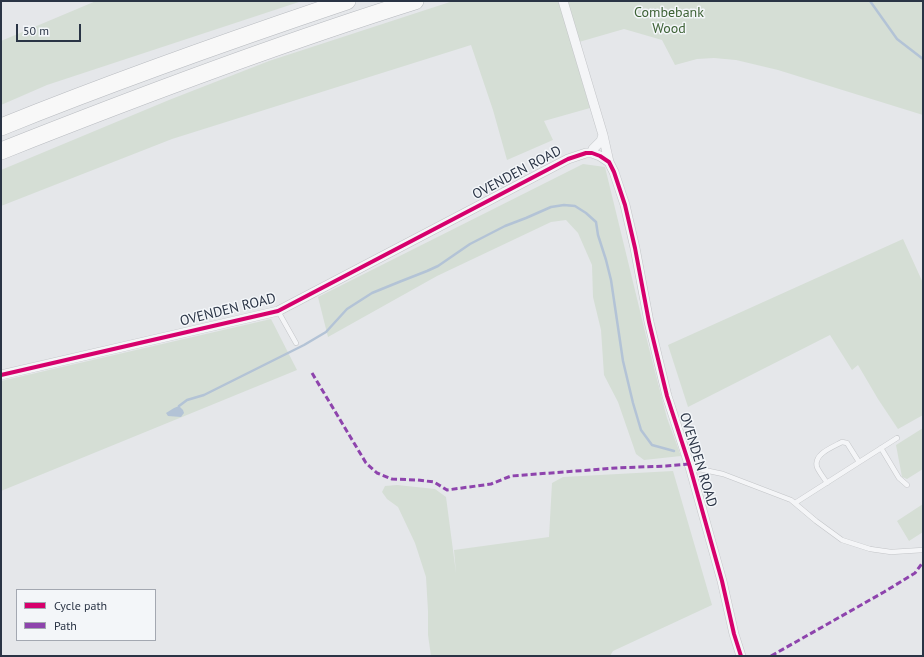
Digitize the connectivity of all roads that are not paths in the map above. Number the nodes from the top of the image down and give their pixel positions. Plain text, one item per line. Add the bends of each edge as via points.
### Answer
1 (347, 1) edge
2 (415, 1) edge
3 (563, 1) edge
4 (1, 127) edge
5 (603, 135) junction
6 (1, 152) edge
7 (592, 153) junction
8 (609, 162) junction
9 (278, 311) junction
10 (296, 343) dead end
11 (1, 375) edge
12 (896, 438) dead end
13 (881, 448) junction
14 (859, 462) junction
15 (690, 467) junction
16 (826, 483) junction
17 (907, 485) dead end
18 (795, 503) junction
19 (923, 550) edge
20 (741, 656) edge

1 - 4 highway via 169,62
2 - 6 highway via 218,68
3 - 5 street, OVENDEN ROAD
5 - 7 street
5 - 8 street, OVENDEN ROAD
7 - 8 street
7 - 9 street, OVENDEN ROAD via 568,159
8 - 15 street, OVENDEN ROAD via 625,205 667,396
9 - 10 lane
9 - 11 street, OVENDEN ROAD
12 - 13 lane
13 - 14 lane
13 - 17 lane
14 - 16 lane
14 - 16 lane via 847,443 842,442 819,455 817,467
15 - 18 lane via 723,474
15 - 20 street, OVENDEN ROAD
16 - 18 lane
18 - 19 lane via 842,540 870,549 891,552

